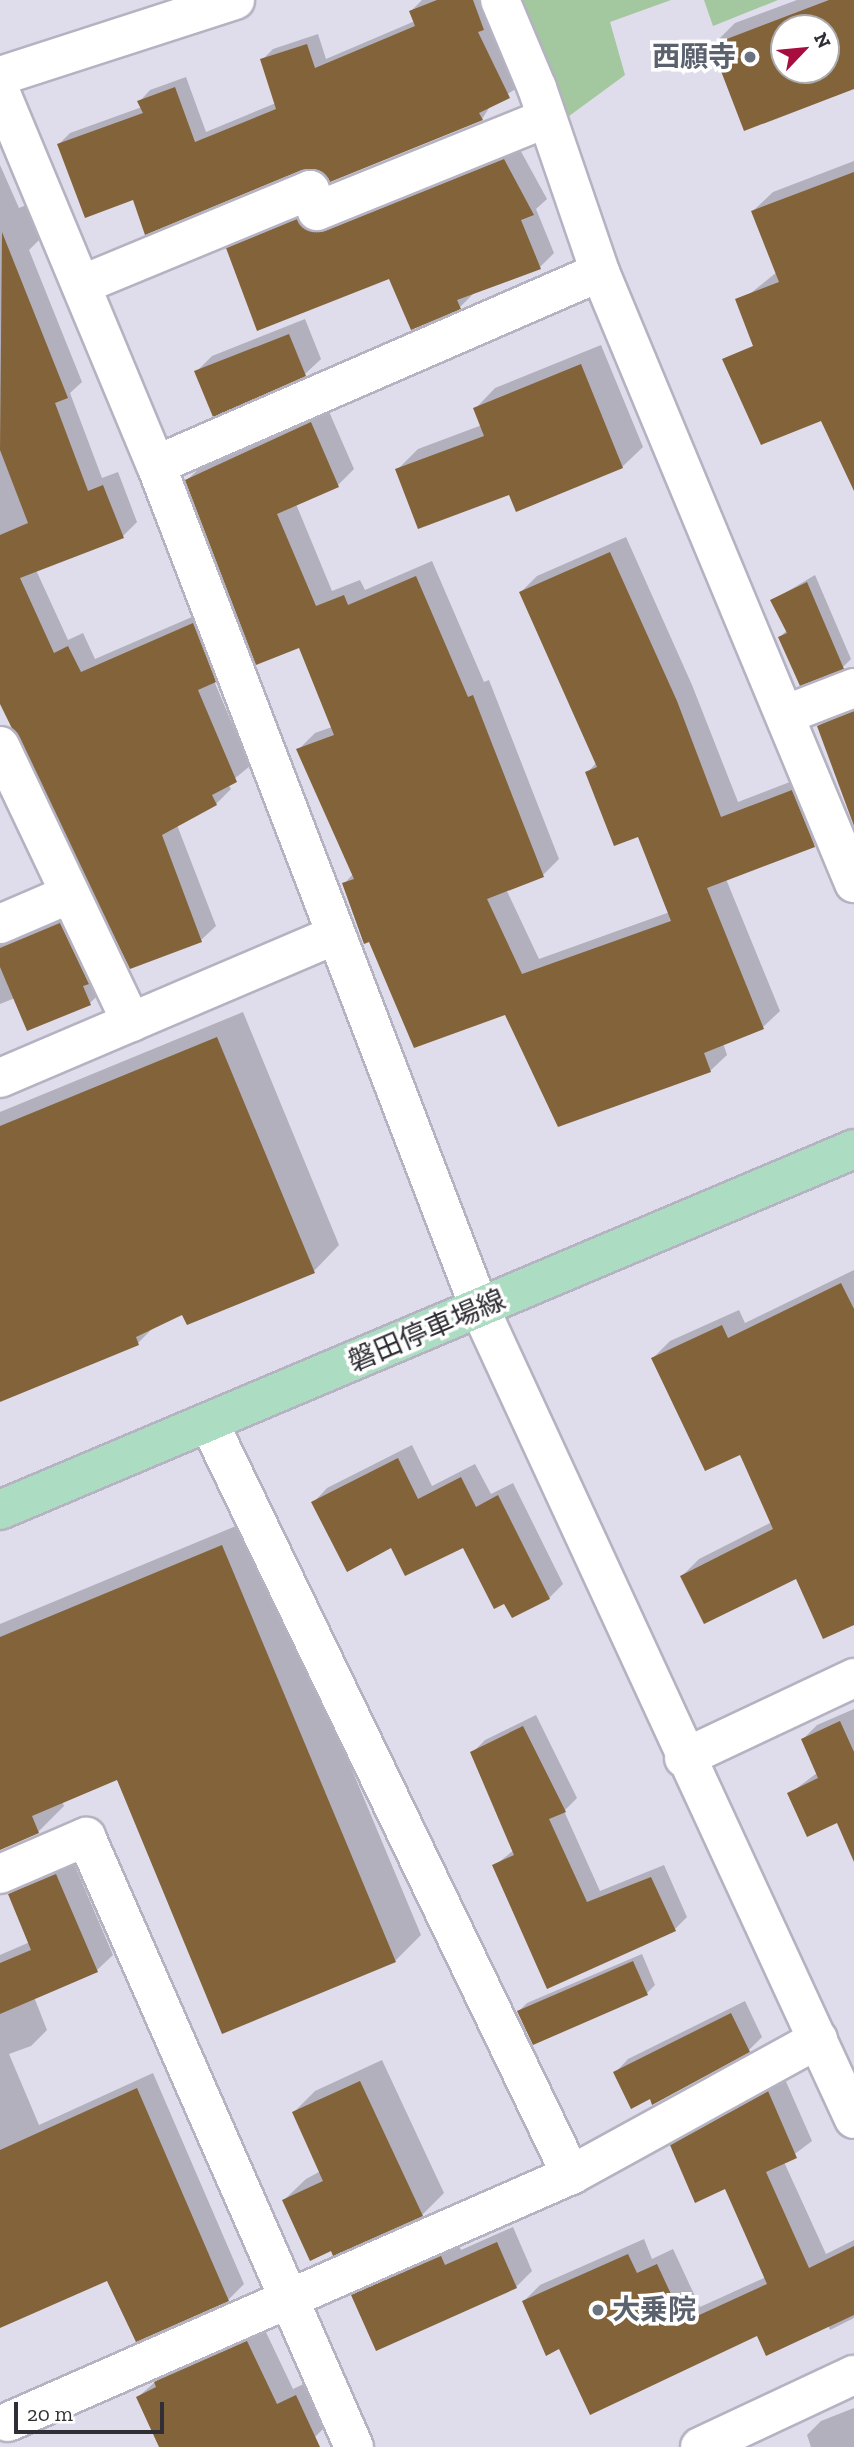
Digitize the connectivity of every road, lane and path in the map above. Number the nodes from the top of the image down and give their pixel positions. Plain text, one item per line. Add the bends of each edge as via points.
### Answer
1 (235, 0) edge
2 (500, 0) edge
3 (0, 76) edge
4 (0, 91) edge
5 (547, 118) junction
6 (600, 272) junction
7 (81, 285) junction
8 (156, 465) junction
9 (854, 688) edge
10 (787, 714) junction
11 (0, 746) edge
12 (854, 883) edge
13 (70, 894) junction
14 (0, 924) edge
15 (335, 936) junction
16 (131, 1023) junction
17 (0, 1078) edge
18 (854, 1150) edge
19 (480, 1309) junction
20 (209, 1423) junction
21 (0, 1510) edge
22 (854, 1678) edge
23 (684, 1758) junction
24 (0, 1874) edge
25 (818, 2039) junction
26 (854, 2119) edge
27 (571, 2175) junction
28 (292, 2301) junction
29 (854, 2375) edge
30 (9, 2423) edge
31 (354, 2447) edge
32 (700, 2447) edge

1 - 3 street
2 - 5 street
4 - 7 street
5 - 6 street
5 - 7 street via 317,211 310,190
6 - 8 street
6 - 10 street
7 - 8 street
8 - 15 street
9 - 10 street
10 - 12 street
11 - 13 street
13 - 14 street
13 - 16 street
15 - 16 street
15 - 19 street
16 - 17 street
18 - 19 main road, 磐田停車場線
19 - 20 main road, 磐田停車場線
19 - 23 street
20 - 21 main road, 磐田停車場線
20 - 27 street
22 - 23 street
23 - 25 street
24 - 28 street via 86,1837
25 - 26 street
25 - 27 street
27 - 28 street
28 - 30 street
28 - 31 street
29 - 32 street

